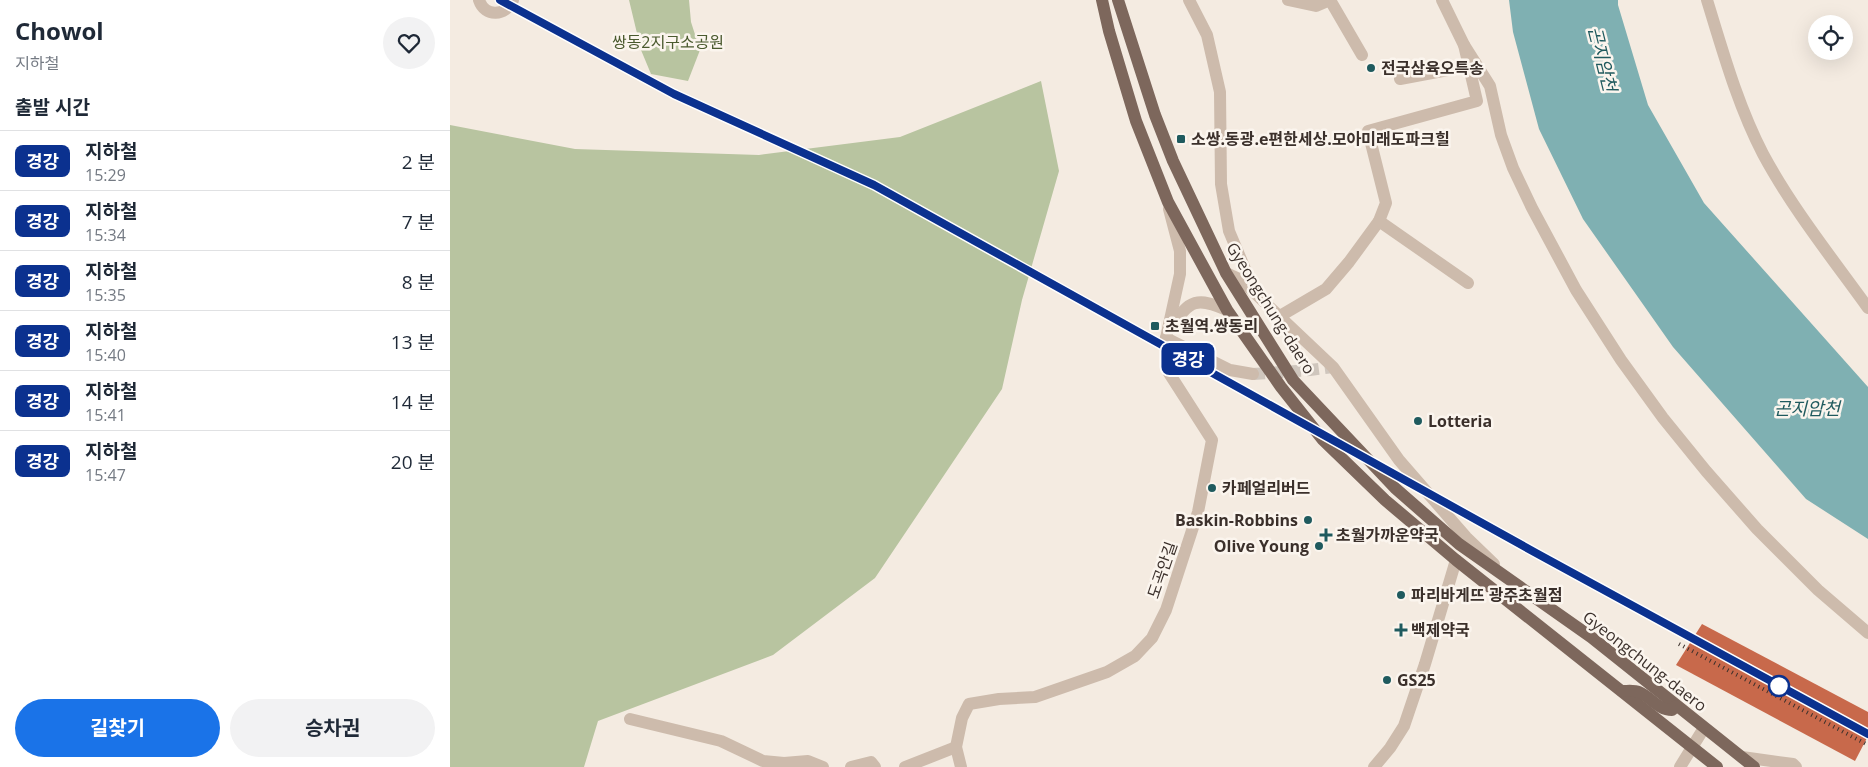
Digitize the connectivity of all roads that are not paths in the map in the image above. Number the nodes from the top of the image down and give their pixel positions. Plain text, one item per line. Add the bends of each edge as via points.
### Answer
1 (513, 0) edge
2 (1102, 0) edge
3 (1118, 0) edge
4 (1126, 0) edge
5 (1189, 0) edge
6 (1288, 0) edge
7 (1330, 0) edge
8 (1442, 0) edge
9 (1707, 0) edge
10 (479, 1) edge
11 (1126, 26) junction
12 (1464, 45) junction
13 (1362, 55) dead end
14 (1469, 66) junction
15 (1400, 80) dead end
16 (1168, 202) junction
17 (1379, 221) junction
18 (1226, 273) junction
19 (1468, 283) dead end
20 (1255, 293) junction
21 (1868, 308) edge
22 (1227, 310) junction
23 (1280, 316) junction
24 (1166, 338) junction
25 (1253, 374) tunnel mouth
26 (1456, 560) junction
27 (1512, 581) junction
28 (1868, 633) edge
29 (1622, 691) junction
30 (1676, 706) junction
31 (630, 718) dead end
32 (1704, 728) junction
33 (956, 747) junction
34 (1692, 748) junction
35 (1742, 757) junction
36 (823, 767) edge
37 (851, 767) edge
38 (875, 767) edge
39 (905, 767) edge
40 (961, 767) edge
41 (1374, 767) edge
42 (1680, 767) edge
43 (1717, 767) edge
44 (1754, 767) edge
45 (1796, 767) edge

1 - 10 street via 507,10 496,13 490,12
2 - 16 main road, Gyeongchung-daero via 1136,120
3 - 11 main road, Gyeongchung-daero
4 - 11 street
5 - 20 street via 1207,35 1220,92 1221,184 1229,231
6 - 7 street via 1316,6
7 - 13 street
8 - 12 street
9 - 21 street via 1744,111 1762,152 1779,182
11 - 18 main road, Gyeongchung-daero via 1173,161
12 - 14 street
12 - 28 street via 1490,86 1501,135 1532,208 1576,290 1621,360 1700,464 1757,529 1818,590
14 - 15 street
14 - 17 street via 1478,100 1368,131 1386,203
16 - 22 main road, Gyeongchung-daero
16 - 24 street, 도곡안길 via 1180,251 1180,274
17 - 19 street
17 - 23 street via 1326,289
18 - 20 street via 1241,280
18 - 27 main road, Gyeongchung-daero via 1293,380 1332,423 1395,488 1459,544
20 - 23 street
22 - 24 street via 1209,302 1192,304 1181,313
22 - 26 main road, Gyeongchung-daero via 1323,440 1385,500
23 - 27 street via 1333,367 1399,460 1466,537
24 - 25 street via 1230,370
24 - 33 street, 도곡안길 via 1169,373 1212,440 1198,512 1166,610 1152,638 1134,656 1107,672 1035,697 969,704 962,718
26 - 29 main road, Gyeongchung-daero
26 - 41 street via 1404,726
27 - 30 main road, Gyeongchung-daero via 1591,638
29 - 30 main road via 1641,693 1667,710
29 - 34 main road, Gyeongchung-daero
30 - 32 main road, Gyeongchung-daero
31 - 36 street via 721,742 763,761 808,761
32 - 34 street
32 - 35 main road, Gyeongchung-daero
33 - 39 street
33 - 40 street, 도곡안길
34 - 42 street
34 - 43 main road, Gyeongchung-daero
35 - 44 main road, Gyeongchung-daero
35 - 45 street
37 - 38 street via 871,762

